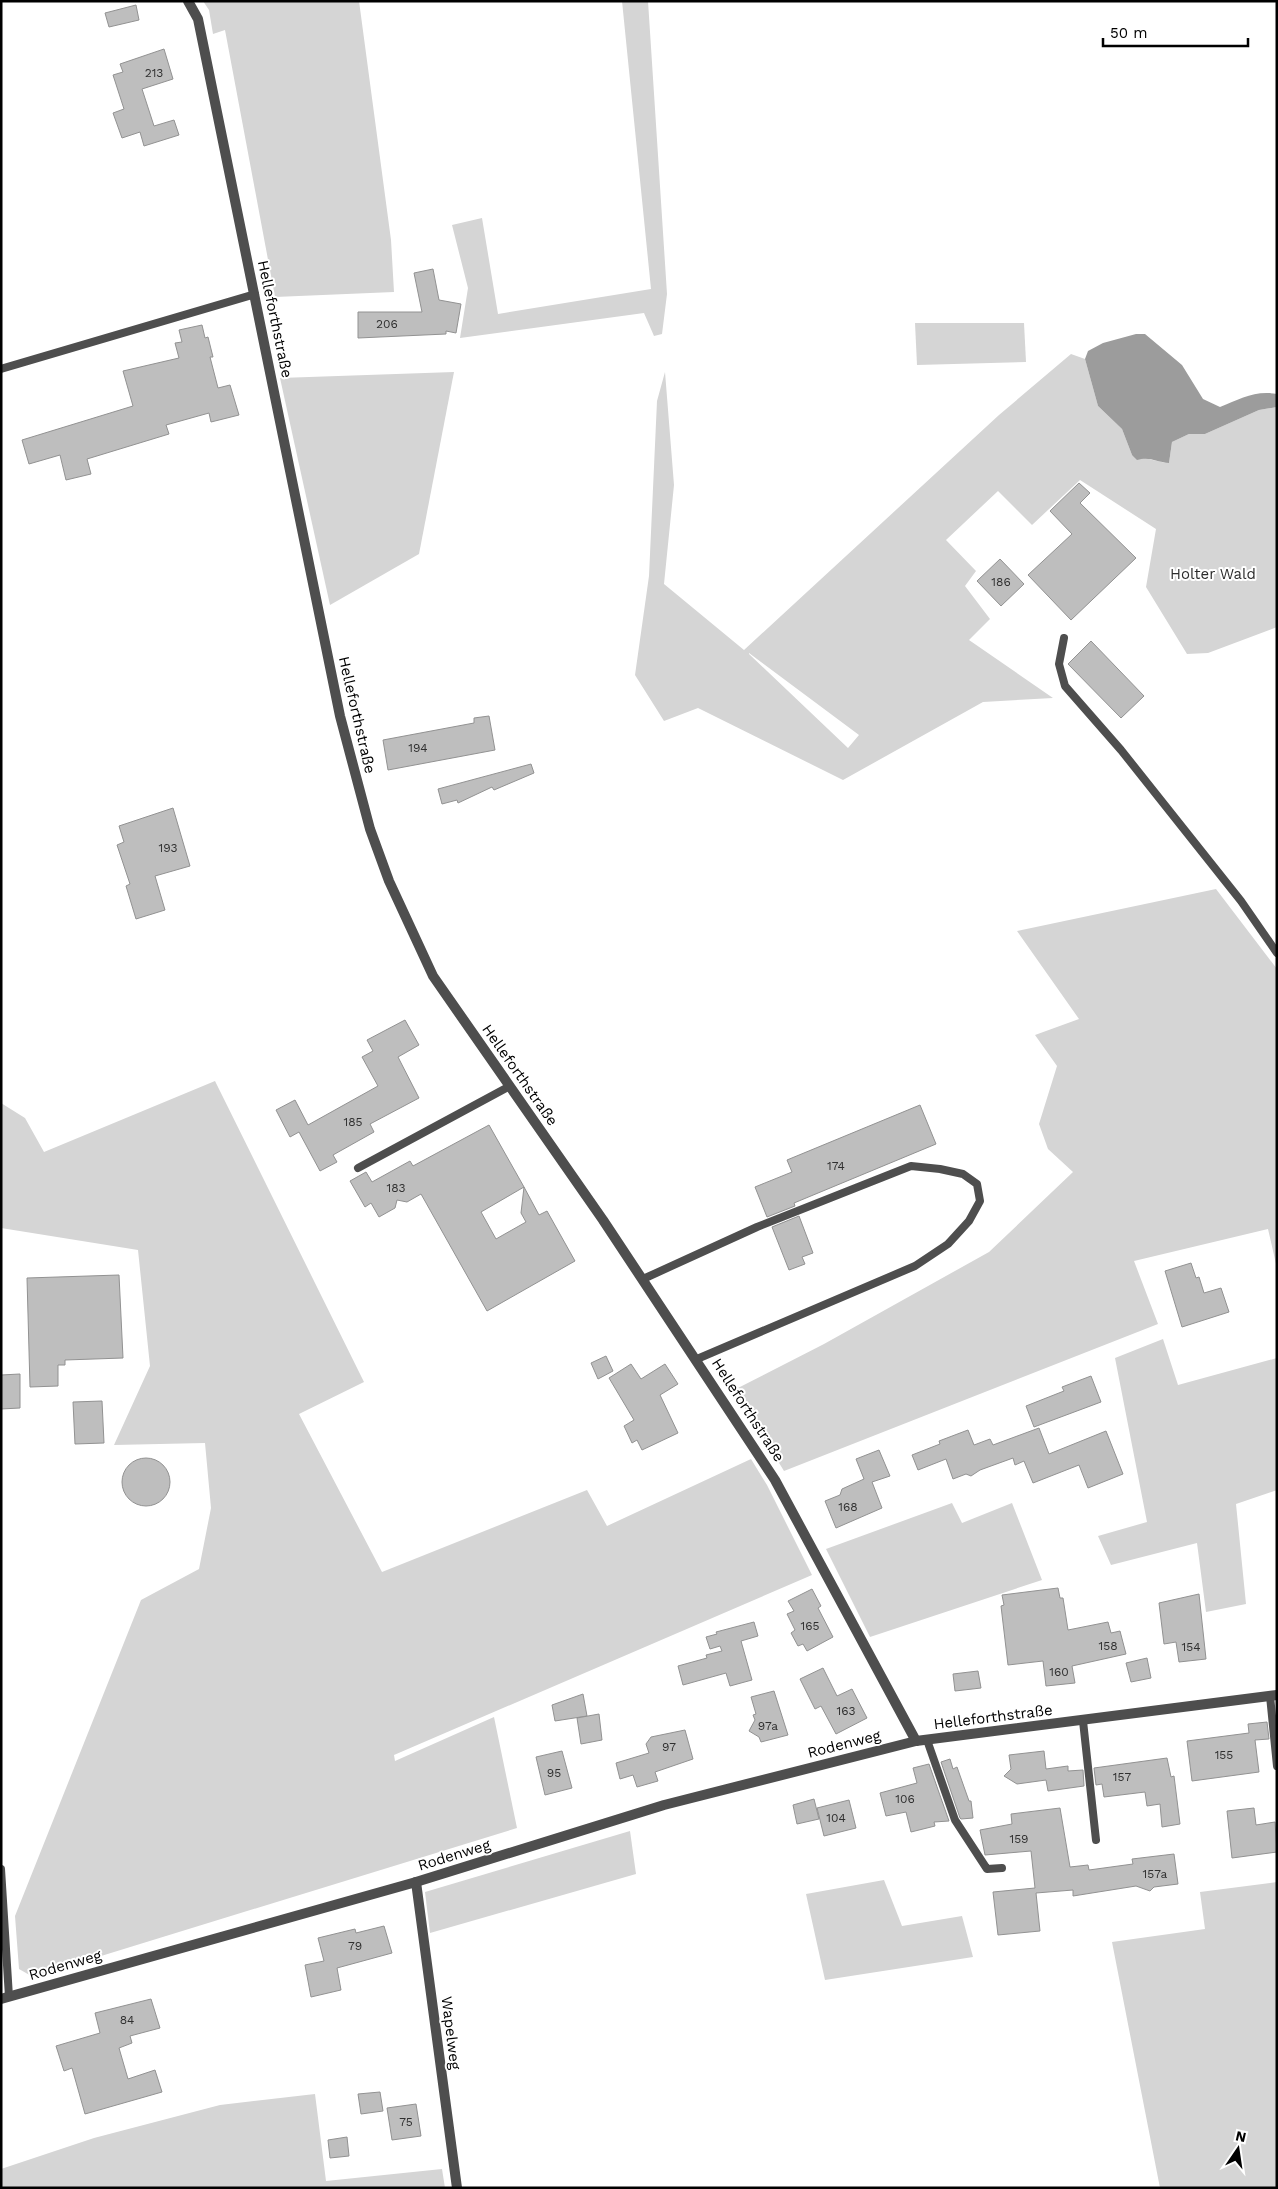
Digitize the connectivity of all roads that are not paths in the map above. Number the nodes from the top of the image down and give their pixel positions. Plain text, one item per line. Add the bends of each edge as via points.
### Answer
1 (188, 1) edge
2 (255, 294) junction
3 (1, 369) edge
4 (1064, 638) dead end
5 (1277, 953) edge
6 (510, 1086) junction
7 (358, 1168) dead end
8 (643, 1279) junction
9 (697, 1359) junction
10 (1273, 1696) edge
11 (1083, 1721) junction
12 (928, 1740) junction
13 (916, 1741) junction
14 (1277, 1766) edge
15 (1096, 1840) dead end
16 (1002, 1868) dead end
17 (1, 1870) edge
18 (416, 1882) junction
19 (5, 1998) edge
20 (457, 2188) edge

1 - 2 street, Helleforthstraße via 198,19
2 - 3 lane
2 - 6 street, Helleforthstraße via 340,716 370,829 389,882 433,976
4 - 5 lane via 1059,664 1065,686 1121,750 1242,901
6 - 7 lane
6 - 8 street, Helleforthstraße
8 - 9 street, Helleforthstraße
8 - 9 lane via 757,1227 912,1166 963,1174 977,1184 980,1201 969,1221 948,1244 915,1266
9 - 13 street, Helleforthstraße via 775,1480
10 - 11 street, Helleforthstraße
10 - 14 lane
11 - 12 street, Helleforthstraße
11 - 15 lane
12 - 13 street, Helleforthstraße
12 - 16 lane via 955,1820 987,1869
13 - 18 street, Rodenweg via 664,1805
17 - 19 lane
18 - 19 street, Rodenweg
18 - 20 street, Wapelweg

